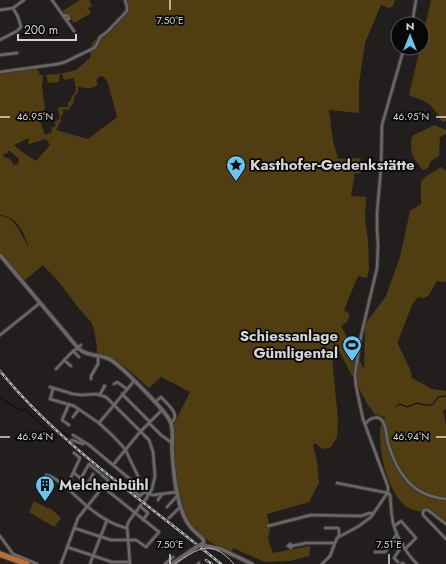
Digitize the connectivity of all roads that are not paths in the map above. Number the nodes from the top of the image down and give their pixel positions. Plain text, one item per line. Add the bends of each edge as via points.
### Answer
1 (24, 0) edge
2 (52, 0) edge
3 (124, 0) edge
4 (416, 0) edge
5 (13, 8) junction
6 (0, 10) edge
7 (413, 16) edge
8 (74, 31) dead end
9 (0, 40) edge
10 (17, 53) dead end
11 (0, 56) edge
12 (402, 56) edge
13 (0, 72) edge
14 (0, 255) edge
15 (40, 303) junction
16 (0, 335) edge
17 (82, 345) dead end
18 (78, 348) junction
19 (73, 352) junction
20 (98, 356) junction
21 (79, 357) dead end
22 (64, 360) junction
23 (71, 366) dead end
24 (56, 368) dead end
25 (91, 379) dead end
26 (134, 380) junction
27 (114, 384) dead end
28 (104, 386) dead end
29 (127, 389) junction
30 (100, 394) junction
31 (122, 394) junction
32 (155, 402) junction
33 (70, 404) junction
34 (114, 404) junction
35 (79, 409) junction
36 (160, 412) dead end
37 (73, 417) dead end
38 (150, 422) junction
39 (99, 423) junction
40 (171, 423) junction
41 (366, 423) junction
42 (69, 425) dead end
43 (140, 432) junction
44 (73, 435) dead end
45 (72, 440) dead end
46 (172, 443) junction
47 (92, 448) junction
48 (126, 450) junction
49 (74, 453) dead end
50 (112, 465) junction
51 (74, 473) junction
52 (93, 474) dead end
53 (46, 475) dead end
54 (81, 478) junction
55 (337, 483) dead end
56 (88, 484) junction
57 (136, 484) junction
58 (103, 487) junction
59 (66, 488) junction
60 (98, 492) junction
61 (147, 493) junction
62 (178, 493) junction
63 (388, 493) junction
64 (162, 494) junction
65 (446, 499) edge
66 (158, 500) dead end
67 (144, 502) dead end
68 (87, 506) junction
69 (180, 506) junction
70 (167, 507) dead end
71 (171, 510) dead end
72 (135, 513) junction
73 (174, 513) junction
74 (373, 514) junction
75 (169, 518) dead end
76 (107, 520) junction
77 (143, 520) junction
78 (446, 524) edge
79 (396, 525) dead end
80 (268, 526) dead end
81 (74, 528) junction
82 (126, 528) junction
83 (325, 528) dead end
84 (397, 534) junction
85 (0, 536) edge
86 (339, 536) junction
87 (100, 537) junction
88 (446, 539) edge
89 (127, 540) junction
90 (334, 543) junction
91 (403, 544) junction
92 (201, 545) junction
93 (292, 546) dead end
94 (67, 547) junction
95 (406, 548) junction
96 (375, 552) dead end
97 (0, 555) edge
98 (92, 556) junction
99 (173, 557) dead end
100 (398, 562) dead end
101 (130, 563) edge
102 (21, 564) edge
103 (27, 564) edge
104 (37, 564) edge
105 (61, 564) edge
106 (90, 564) edge
107 (165, 564) edge
108 (172, 564) edge
109 (252, 564) edge
110 (322, 564) edge
111 (416, 564) edge

1 - 5 street
2 - 8 street
3 - 13 street via 126,12 100,37 94,48 58,64
4 - 7 street
5 - 6 street
5 - 9 street via 21,27
10 - 11 street
12 - 41 street via 382,125 377,268 356,366 356,386
14 - 15 street
15 - 16 street
15 - 18 street
17 - 18 street
18 - 19 street
18 - 20 street via 87,354
19 - 21 street
19 - 22 street
20 - 25 street via 98,364
20 - 26 street via 112,361
22 - 23 street
22 - 24 street
26 - 29 street
26 - 32 street
27 - 29 street via 117,382
28 - 30 street
29 - 31 street
30 - 33 street via 77,395 52,388 50,399
30 - 34 street
31 - 34 street
31 - 38 street
32 - 40 street
32 - 40 street via 161,397 173,410 175,419
33 - 35 street
33 - 42 street via 62,420
34 - 39 street
34 - 43 street
35 - 37 street
35 - 39 street
36 - 38 street
38 - 43 street
38 - 46 street
39 - 48 street
40 - 46 street
41 - 63 street
41 - 65 street via 374,417 383,421 389,446 407,482 430,496
43 - 48 street
43 - 61 street via 149,440 154,456 155,478
44 - 47 street
45 - 47 street
46 - 62 street
47 - 50 street
48 - 50 street
48 - 61 street
49 - 51 street via 80,458
50 - 57 street
51 - 54 street
51 - 59 street
52 - 56 street
53 - 59 street via 57,479
54 - 56 street
54 - 58 street via 89,464 108,480
55 - 63 street
56 - 60 street
57 - 61 street
57 - 61 street via 131,489 140,496
58 - 60 street
58 - 72 street
59 - 68 street
60 - 68 street
61 - 64 street
61 - 67 street
62 - 64 street
62 - 69 street
62 - 70 street
63 - 74 street
63 - 84 street
64 - 66 street
68 - 76 street
68 - 81 street
69 - 73 street
69 - 92 street via 189,525 204,540
71 - 73 street
72 - 77 street
72 - 77 street via 141,506 148,513
72 - 82 street
73 - 75 street
74 - 80 street via 311,515
74 - 86 street via 362,524
76 - 82 street
76 - 87 street
77 - 89 street via 159,532 146,547 136,540
78 - 88 street via 428,510 424,510 423,515
79 - 95 street via 401,521 416,538
81 - 87 street
81 - 94 street
82 - 89 street
83 - 86 street via 339,529
84 - 91 street
84 - 96 street via 385,552
85 - 104 street via 13,554
86 - 90 street
87 - 89 street
87 - 98 street
89 - 101 street
90 - 93 street
90 - 110 street via 330,556
91 - 95 street
91 - 100 street via 394,558
92 - 108 street, bridge
92 - 109 street via 221,549
94 - 98 street
94 - 105 street
95 - 111 street
97 - 102 highway
97 - 103 highway
98 - 101 street via 112,562
98 - 106 street
99 - 107 street

